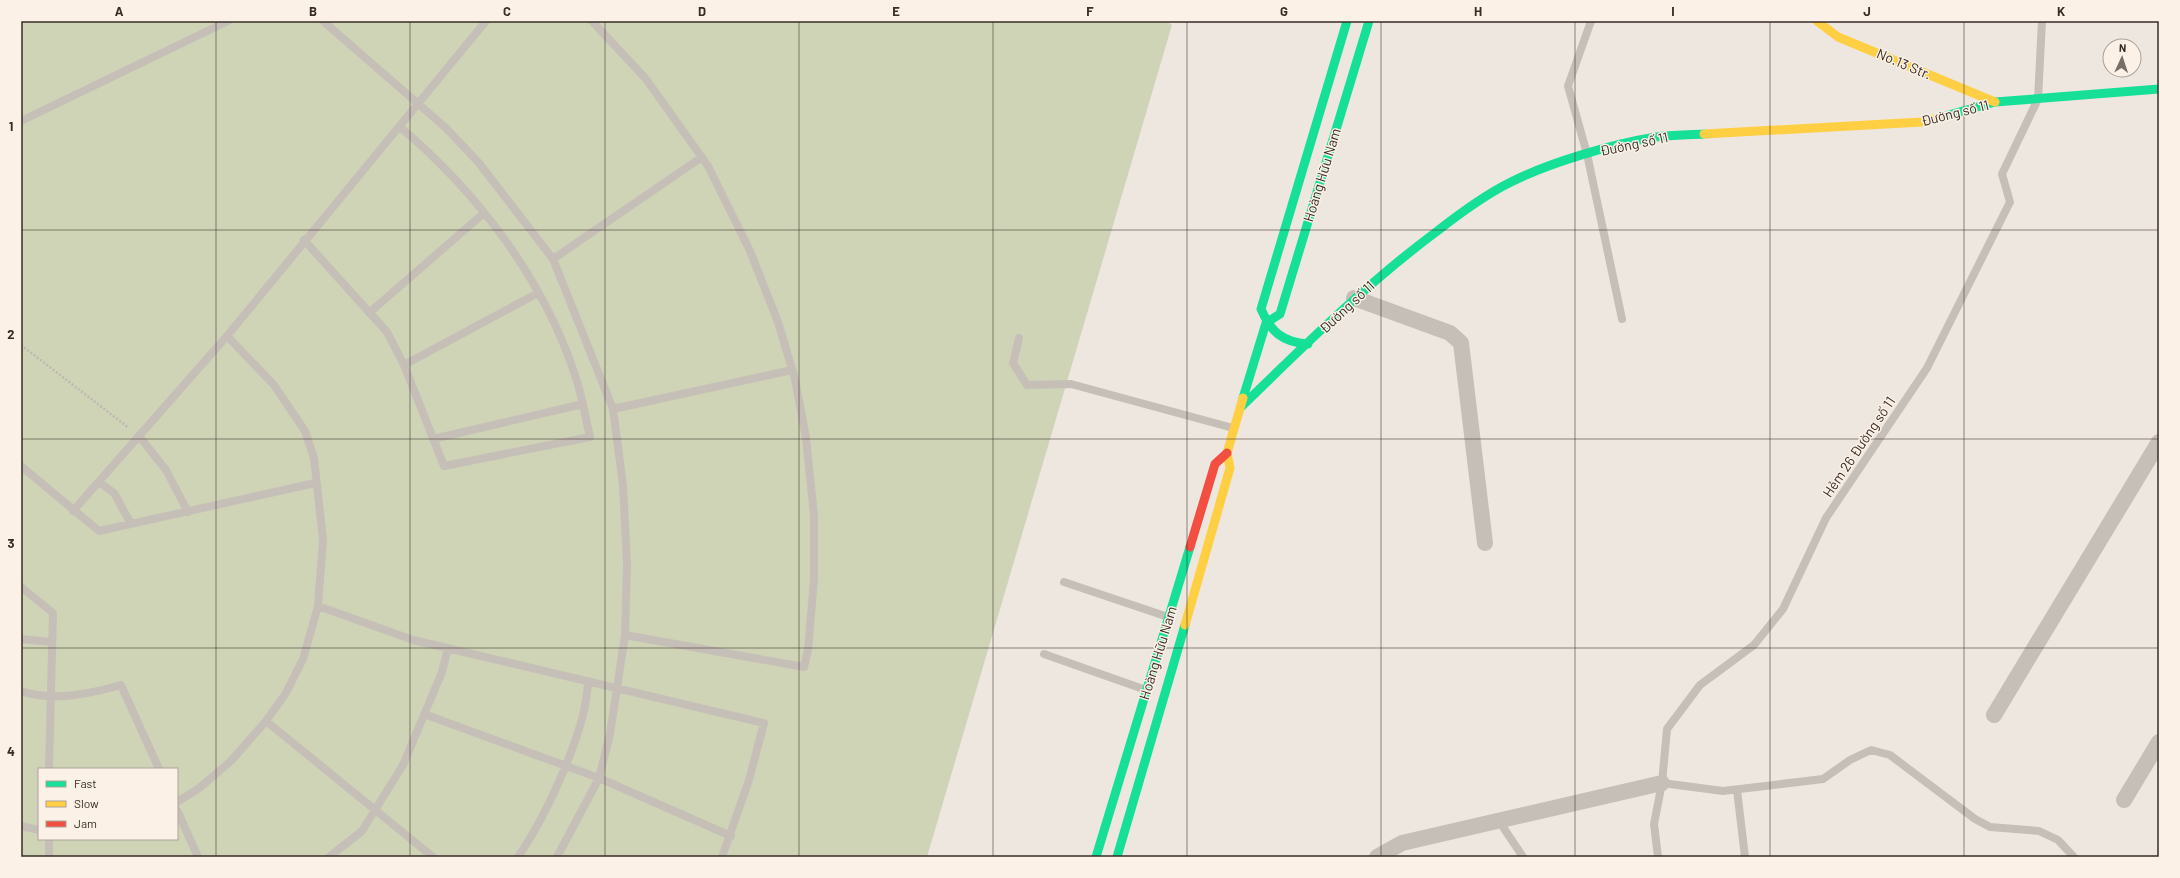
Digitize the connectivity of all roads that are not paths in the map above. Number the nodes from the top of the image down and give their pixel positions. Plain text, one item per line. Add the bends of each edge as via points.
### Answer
1 (228, 21) edge
2 (323, 21) edge
3 (486, 21) edge
4 (592, 21) edge
5 (1347, 21) edge
6 (1369, 21) edge
7 (1591, 21) edge
8 (1817, 21) edge
9 (2042, 21) edge
10 (2159, 89) edge
11 (2038, 99) junction
12 (1995, 102) junction
13 (420, 104) junction
14 (21, 121) edge
15 (400, 127) junction
16 (1587, 154) junction
17 (702, 157) junction
18 (484, 213) junction
19 (304, 240) junction
20 (553, 259) junction
21 (538, 293) junction
22 (1354, 298) junction
23 (369, 313) junction
24 (1622, 319) dead end
25 (1266, 323) junction
26 (227, 336) junction
27 (1019, 338) dead end
28 (1308, 344) junction
29 (404, 365) junction
30 (792, 370) junction
31 (583, 404) junction
32 (1241, 407) junction
33 (614, 410) junction
34 (1235, 428) junction
35 (139, 436) junction
36 (433, 439) junction
37 (2159, 442) edge
38 (1227, 453) junction
39 (21, 466) edge
40 (99, 482) junction
41 (315, 483) junction
42 (74, 511) junction
43 (188, 512) junction
44 (131, 524) junction
45 (1485, 543) dead end
46 (1064, 582) dead end
47 (21, 587) edge
48 (318, 606) junction
49 (1169, 617) junction
50 (625, 635) junction
51 (21, 639) edge
52 (52, 642) junction
53 (448, 648) junction
54 (1044, 654) dead end
55 (588, 681) junction
56 (618, 688) junction
57 (1146, 690) junction
58 (21, 692) edge
59 (51, 696) junction
60 (424, 714) junction
61 (1994, 715) dead end
62 (266, 721) junction
63 (2159, 742) edge
64 (565, 765) junction
65 (49, 768) edge
66 (159, 768) edge
67 (599, 778) junction
68 (1662, 783) junction
69 (1737, 790) junction
70 (2124, 800) dead end
71 (178, 801) edge
72 (375, 810) junction
73 (178, 812) edge
74 (1499, 821) junction
75 (21, 826) edge
76 (38, 830) edge
77 (730, 836) junction
78 (49, 840) edge
79 (49, 857) edge
80 (198, 857) edge
81 (329, 857) edge
82 (433, 857) edge
83 (518, 857) edge
84 (557, 857) edge
85 (722, 857) edge
86 (1096, 857) edge
87 (1117, 857) edge
88 (1377, 857) edge
89 (1523, 857) edge
90 (1658, 857) edge
91 (1744, 857) edge
92 (2074, 857) edge

1 - 14 lane
2 - 13 lane
3 - 13 lane
4 - 17 lane via 646,79
5 - 25 main road, Hoàng Hữu Nam via 1261,309
6 - 25 main road, Hoàng Hữu Nam via 1280,314
7 - 16 lane via 1568,86
8 - 12 main road, No.13 Str. via 1838,37
9 - 11 lane
10 - 11 main road, Đường số 11
11 - 12 main road, Đường số 11
11 - 68 lane, Hẻm 26 Đường số 11 via 2002,174 2010,202 1927,368 1826,518 1783,609 1754,645 1700,685 1667,729
12 - 16 main road, Đường số 11 via 1922,122 1656,137
13 - 15 lane
13 - 20 lane via 479,163
15 - 18 lane via 451,174
15 - 19 lane
16 - 22 main road, Đường số 11 via 1508,183 1461,213 1406,254
16 - 24 lane
17 - 20 lane
17 - 30 lane via 750,252 778,322
18 - 21 lane via 522,265
18 - 23 lane
19 - 23 lane
19 - 26 lane
20 - 33 lane
21 - 29 lane
21 - 31 lane via 576,375
22 - 28 main road, Đường số 11
22 - 45 street via 1450,333 1461,343
23 - 29 lane via 387,332
25 - 28 main road via 1274,334 1284,341
25 - 32 main road, Hoàng Hữu Nam
26 - 35 lane
26 - 41 lane via 274,385 305,431 314,458
27 - 34 lane via 1013,363 1028,385 1071,384
28 - 32 main road, Đường số 11
29 - 36 lane
30 - 33 lane
30 - 50 lane via 806,438 814,515 814,580 808,650 804,667
31 - 36 lane
31 - 36 lane via 590,437 444,466
32 - 34 main road, Hoàng Hữu Nam
33 - 50 lane via 623,492 627,565
34 - 38 main road, Hoàng Hữu Nam
35 - 40 lane
35 - 43 lane via 166,470
37 - 61 street
38 - 49 main road, Hoàng Hữu Nam via 1215,464
38 - 87 main road, Hoàng Hữu Nam via 1230,468
39 - 42 lane
40 - 42 lane
40 - 44 lane via 114,493
41 - 43 lane
41 - 48 lane via 323,540
42 - 44 lane via 99,531
43 - 44 lane
46 - 49 lane
47 - 52 lane via 53,613
48 - 53 lane via 413,640
48 - 62 lane via 304,659 286,693
49 - 57 main road, Hoàng Hữu Nam
50 - 56 lane
51 - 52 lane
52 - 59 lane
53 - 55 lane
53 - 60 lane via 442,672
54 - 57 lane
55 - 56 lane
55 - 64 lane via 581,724
56 - 67 lane
56 - 77 lane via 764,723 749,780
57 - 86 main road, Hoàng Hữu Nam
58 - 59 lane via 35,696
59 - 65 lane
59 - 66 lane via 88,694 121,685
60 - 64 lane
60 - 72 lane via 403,765
62 - 71 lane via 230,761 198,789
62 - 72 lane
63 - 70 street
64 - 67 lane
64 - 83 lane via 550,800
67 - 77 lane
67 - 84 lane
68 - 69 lane via 1723,791
68 - 74 street
68 - 90 lane, Hẻm 26 Đường số 11 via 1654,824
69 - 91 lane
69 - 92 lane via 1823,779 1850,760 1872,750 1890,755 1990,828 2039,831 2058,840
72 - 81 lane via 362,831
72 - 82 lane
73 - 80 lane
74 - 88 street via 1402,843
74 - 89 lane
75 - 76 lane
77 - 85 lane
78 - 79 lane

